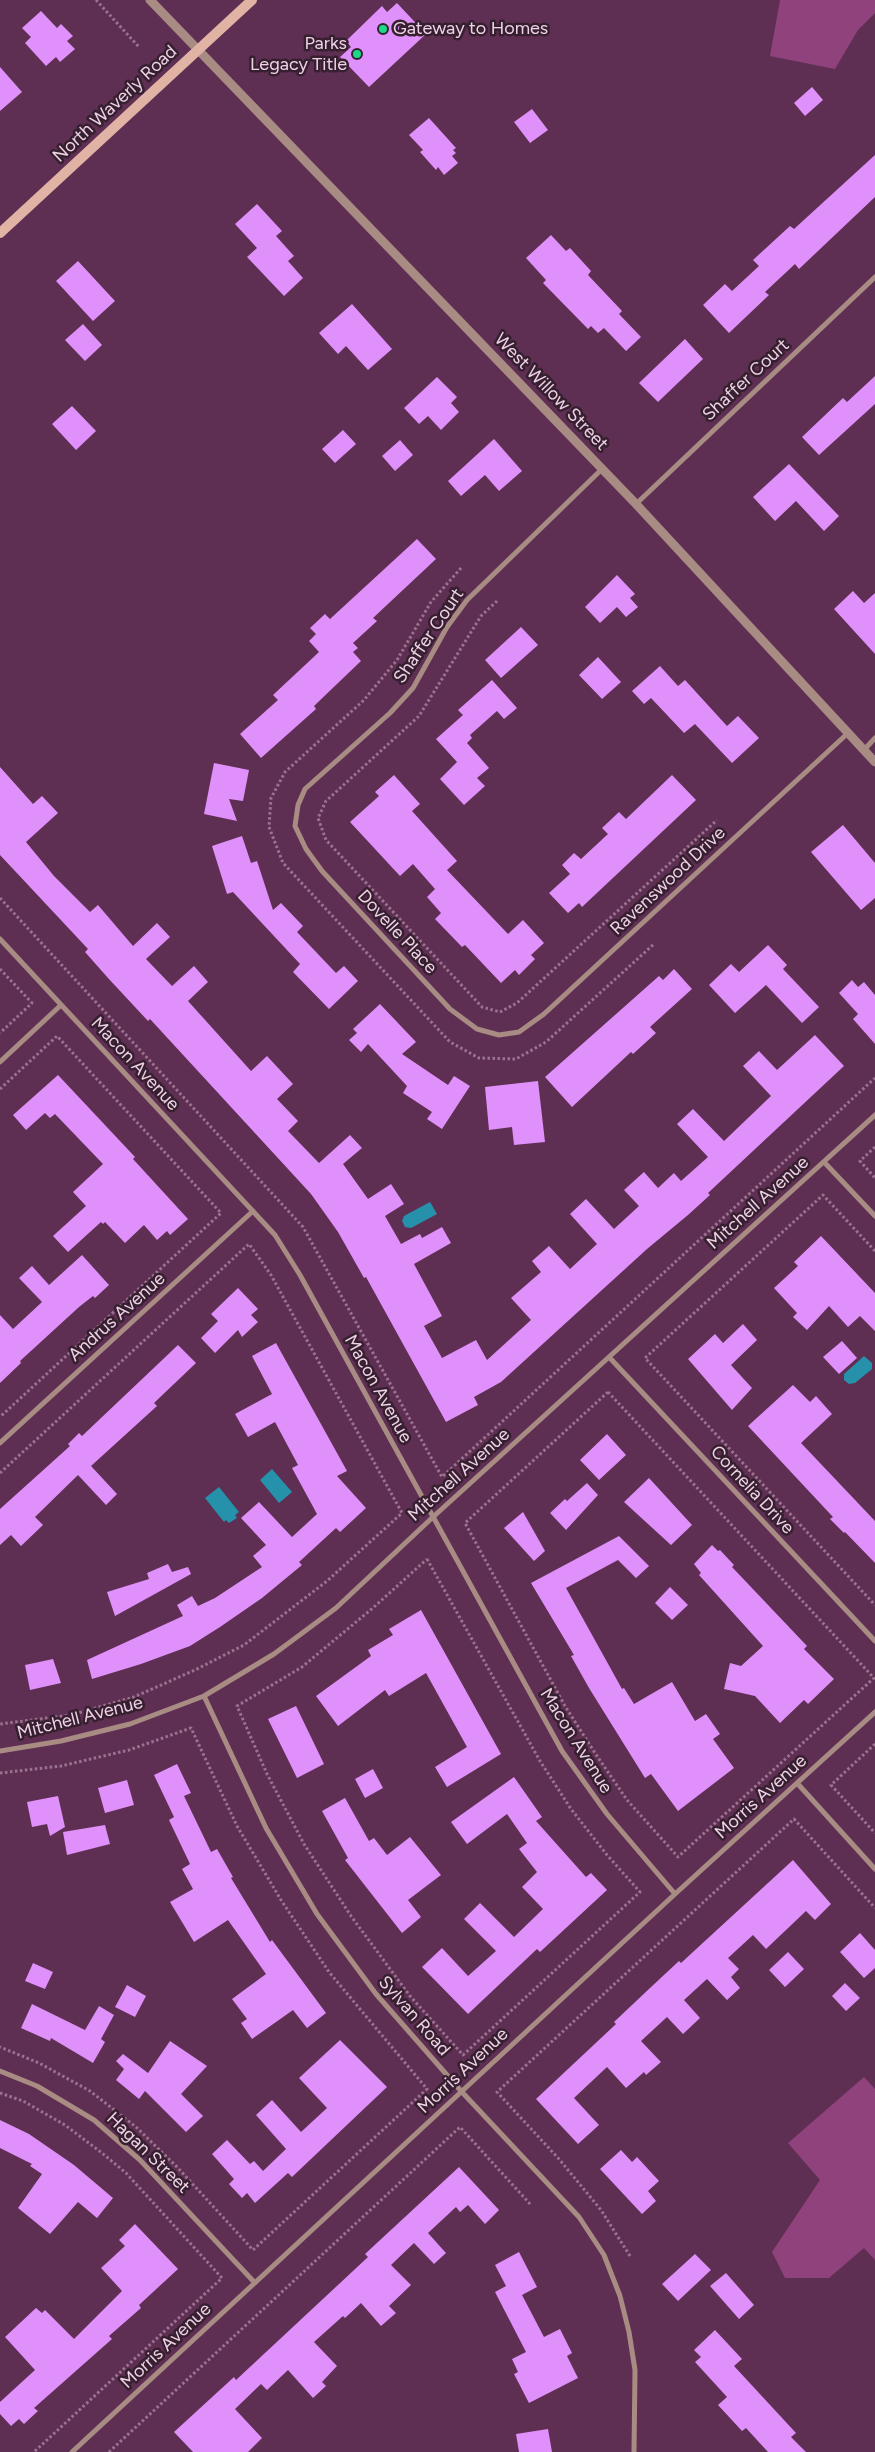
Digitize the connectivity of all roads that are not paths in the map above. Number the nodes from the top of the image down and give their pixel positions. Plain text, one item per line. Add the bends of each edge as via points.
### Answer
1 (150, 0) edge
2 (252, 0) edge
3 (198, 50) junction
4 (0, 233) edge
5 (875, 277) edge
6 (602, 469) junction
7 (636, 504) junction
8 (848, 733) junction
9 (875, 738) edge
10 (864, 750) junction
11 (875, 762) edge
12 (295, 826) joint
13 (0, 939) edge
14 (61, 1005) junction
15 (499, 1034) joint
16 (0, 1062) edge
17 (875, 1115) edge
18 (824, 1162) junction
19 (253, 1211) junction
20 (875, 1216) edge
21 (609, 1357) junction
22 (0, 1443) edge
23 (433, 1517) junction
24 (875, 1642) edge
25 (204, 1696) junction
26 (875, 1712) edge
27 (0, 1751) edge
28 (796, 1784) junction
29 (875, 1869) edge
30 (675, 1894) junction
31 (0, 2071) edge
32 (461, 2091) junction
33 (255, 2283) junction
34 (72, 2452) edge
35 (634, 2452) edge

1 - 3 street, West Willow Street
2 - 3 main road, North Waverly Road
3 - 4 main road, North Waverly Road
3 - 6 street, West Willow Street
5 - 7 street, Shaffer Court
6 - 7 street, West Willow Street
6 - 12 street, Shaffer Court via 467,600 447,627 413,688 304,790
7 - 8 street, West Willow Street
8 - 10 street, West Willow Street
8 - 15 street, Ravenswood Drive via 544,1014 519,1032
9 - 10 street
10 - 11 street, West Willow Street
12 - 15 street, Dovelle Place via 306,849 322,870 450,1010 476,1029
13 - 14 street, Macon Avenue
14 - 16 street
14 - 19 street, Macon Avenue
17 - 18 street, Mitchell Avenue
18 - 20 street
18 - 21 street, Mitchell Avenue
19 - 22 street, Andrus Avenue
19 - 23 street, Macon Avenue via 275,1236 300,1275
21 - 23 street, Mitchell Avenue
21 - 24 street, Cornelia Drive
23 - 25 street, Mitchell Avenue via 336,1608 274,1654
23 - 30 street, Macon Avenue via 562,1752 607,1814
25 - 27 street, Mitchell Avenue via 130,1724 61,1741
25 - 32 street, Sylvan Road via 266,1828 317,1914 376,1994
26 - 28 street, Morris Avenue
28 - 29 street
28 - 30 street, Morris Avenue
30 - 32 street, Morris Avenue
31 - 33 street, Hagan Street via 37,2086 94,2120 140,2160
32 - 33 street, Morris Avenue
32 - 35 street, Sylvan Road via 579,2217 604,2255 620,2296 635,2370
33 - 34 street, Morris Avenue

